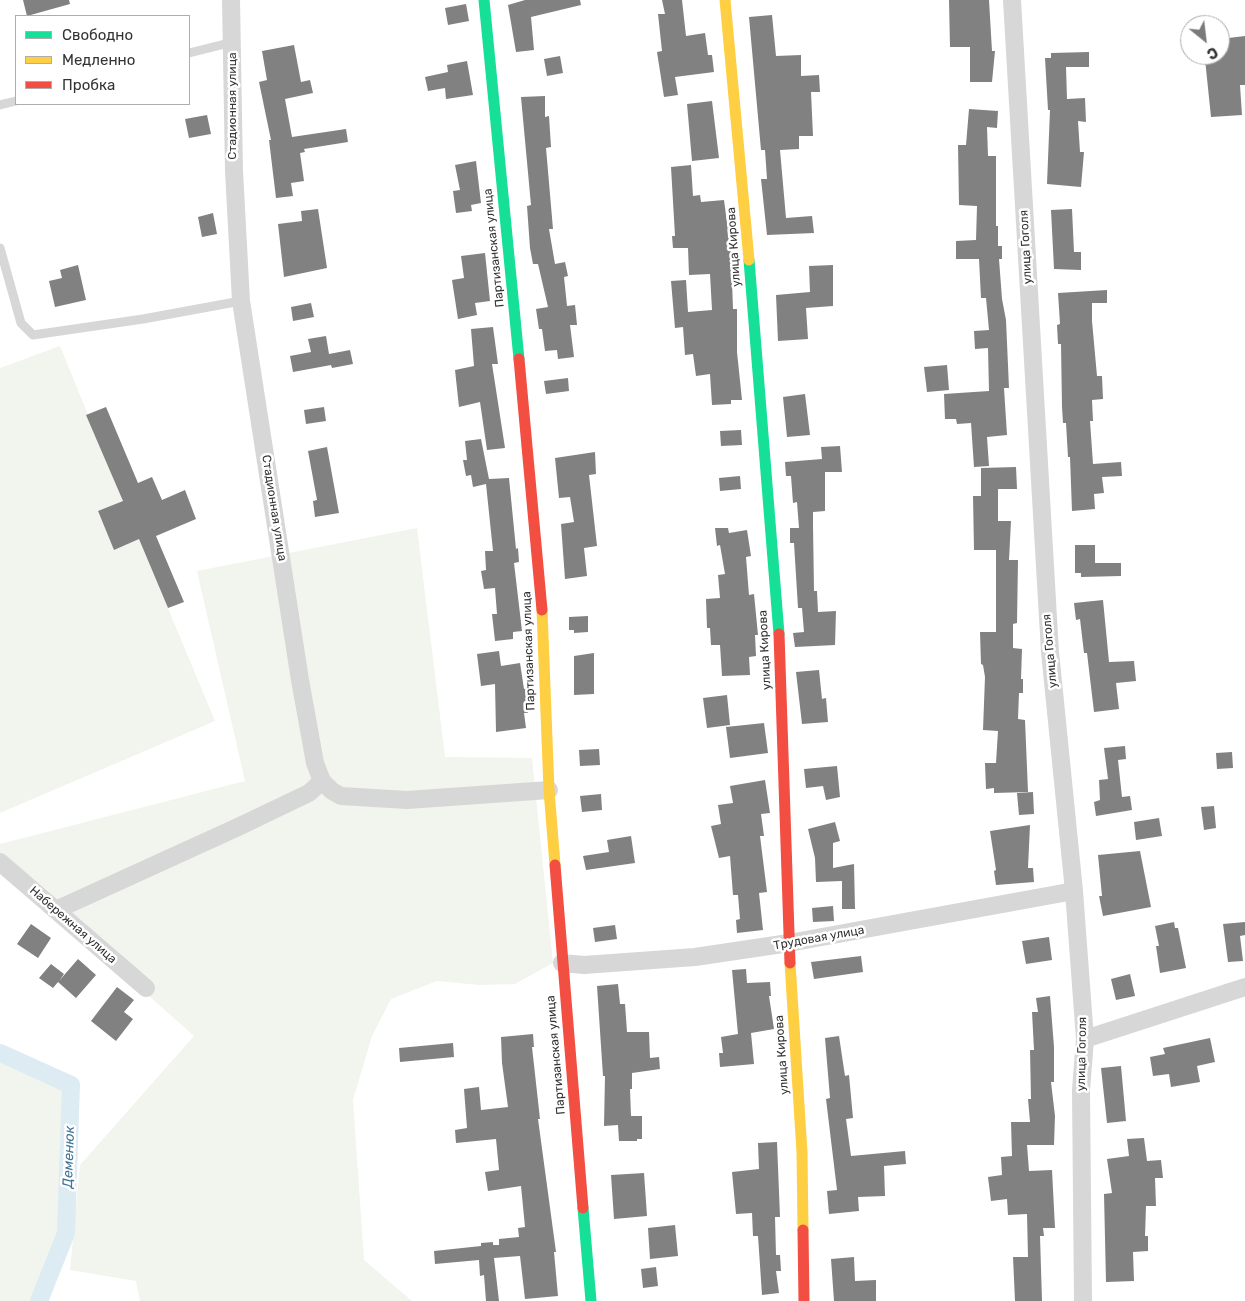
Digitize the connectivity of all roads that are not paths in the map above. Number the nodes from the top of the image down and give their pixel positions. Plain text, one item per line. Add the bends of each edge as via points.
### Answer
1 (231, 0) edge
2 (484, 0) edge
3 (726, 0) edge
4 (1012, 0) edge
5 (233, 42) junction
6 (190, 54) edge
7 (15, 101) edge
8 (0, 105) edge
9 (0, 248) edge
10 (241, 300) junction
11 (322, 781) junction
12 (549, 790) junction
13 (0, 862) edge
14 (1074, 891) junction
15 (56, 910) junction
16 (789, 943) junction
17 (562, 963) junction
18 (1245, 987) edge
19 (146, 988) dead end
20 (1084, 1039) junction
21 (591, 1301) edge
22 (804, 1301) edge
23 (1084, 1301) edge

1 - 5 street, Стадионная улица
2 - 12 street, Партизанская улица via 542,602
3 - 16 street, улица Кирова via 779,631
4 - 14 street, улица Гоголя via 1050,652
5 - 6 lane
5 - 10 street, Стадионная улица via 234,171
7 - 8 lane
9 - 10 lane via 21,323 33,335
10 - 11 street, Стадионная улица via 300,680
11 - 12 street via 341,796 407,800
11 - 15 street via 309,793
12 - 17 street, Партизанская улица
13 - 15 street, Набережная улица
14 - 16 street, Трудовая улица
14 - 20 street, улица Гоголя
15 - 19 street, Набережная улица
16 - 17 street, Трудовая улица via 695,957 584,965
16 - 22 street, улица Кирова via 802,1152
17 - 21 street, Партизанская улица
18 - 20 street
20 - 23 street, улица Гоголя via 1081,1090

